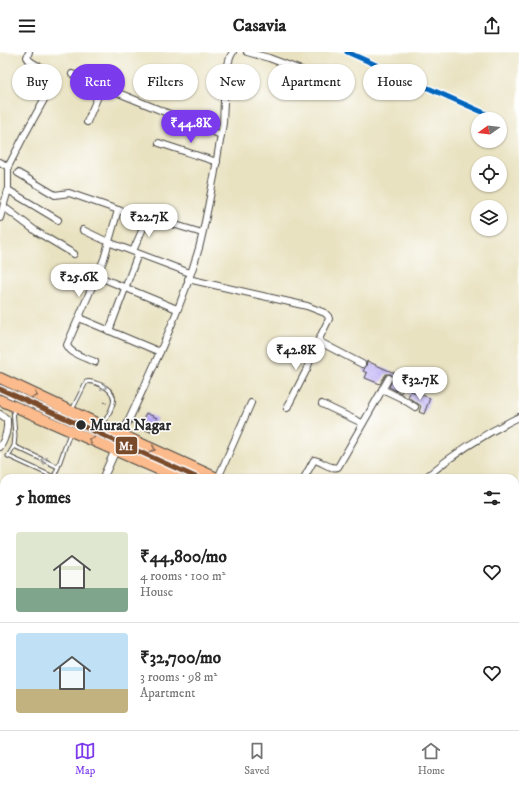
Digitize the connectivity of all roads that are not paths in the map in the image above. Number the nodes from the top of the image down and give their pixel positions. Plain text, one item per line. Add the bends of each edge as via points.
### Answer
1 (29, 52) edge
2 (234, 52) edge
3 (247, 52) edge
4 (285, 64) edge
5 (125, 96) edge
6 (96, 100) edge
7 (87, 122) dead end
8 (221, 135) junction
9 (159, 143) dead end
10 (0, 162) edge
11 (217, 162) junction
12 (8, 167) junction
13 (18, 173) dead end
14 (0, 191) edge
15 (8, 193) junction
16 (4, 207) junction
17 (118, 210) junction
18 (148, 217) junction
19 (0, 218) edge
20 (58, 220) dead end
21 (83, 230) dead end
22 (202, 232) junction
23 (109, 242) junction
24 (136, 253) junction
25 (74, 254) dead end
26 (97, 276) junction
27 (189, 276) junction
28 (125, 289) junction
29 (177, 309) junction
30 (79, 318) junction
31 (109, 331) junction
32 (319, 342) junction
33 (160, 352) junction
34 (95, 362) dead end
35 (362, 364) dead end
36 (0, 378) edge
37 (389, 378) dead end
38 (382, 389) junction
39 (0, 400) edge
40 (251, 403) dead end
41 (322, 404) dead end
42 (13, 406) junction
43 (415, 407) dead end
44 (287, 408) dead end
45 (71, 412) junction
46 (0, 414) edge
47 (519, 417) edge
48 (362, 423) junction
49 (102, 426) junction
50 (70, 431) junction
51 (122, 435) junction
52 (14, 446) junction
53 (0, 448) edge
54 (115, 451) junction
55 (172, 458) junction
56 (58, 467) junction
57 (164, 472) junction
58 (46, 474) edge
59 (55, 474) edge
60 (105, 474) edge
61 (169, 474) edge
62 (209, 474) edge
63 (220, 474) edge
64 (306, 474) edge
65 (430, 474) edge

1 - 12 street via 29,62 56,78
2 - 8 street via 226,76
3 - 4 street
5 - 8 street
6 - 7 street
8 - 11 street
9 - 11 street
10 - 12 street
11 - 22 street
12 - 15 street
13 - 17 street via 55,195 69,193
14 - 15 street
15 - 16 street
15 - 20 street
16 - 19 street
16 - 25 street via 37,232
17 - 18 street
17 - 23 street
18 - 22 street
18 - 24 street
21 - 23 street
22 - 27 street
23 - 24 street
23 - 26 street
24 - 27 street
24 - 28 street
26 - 28 street
26 - 30 street
27 - 29 street
27 - 32 street via 296,303 325,313 329,319 318,339
28 - 29 street
28 - 31 street
29 - 33 street
30 - 31 street
30 - 34 street via 68,347
31 - 33 street
32 - 35 street
32 - 44 street
33 - 51 street
36 -> 45 highway
37 - 38 street
38 - 43 street
38 - 48 street
39 - 42 highway
40 - 63 street
41 - 48 street
42 - 50 highway
42 - 52 lane
45 - 49 highway
45 -> 49 lane via 86,382 91,381 113,394 114,402
46 - 53 street via 7,418 8,424 6,437
47 - 65 street via 477,441
48 - 64 street via 338,467 333,468 314,460
49 - 51 highway
54 -> 50 highway
50 - 56 lane
51 -> 55 highway
56 -> 52 lane
52 - 58 lane via 8,456
54 - 57 highway
54 - 60 street
55 - 57 highway
55 - 62 highway
56 - 59 lane
57 - 61 highway

